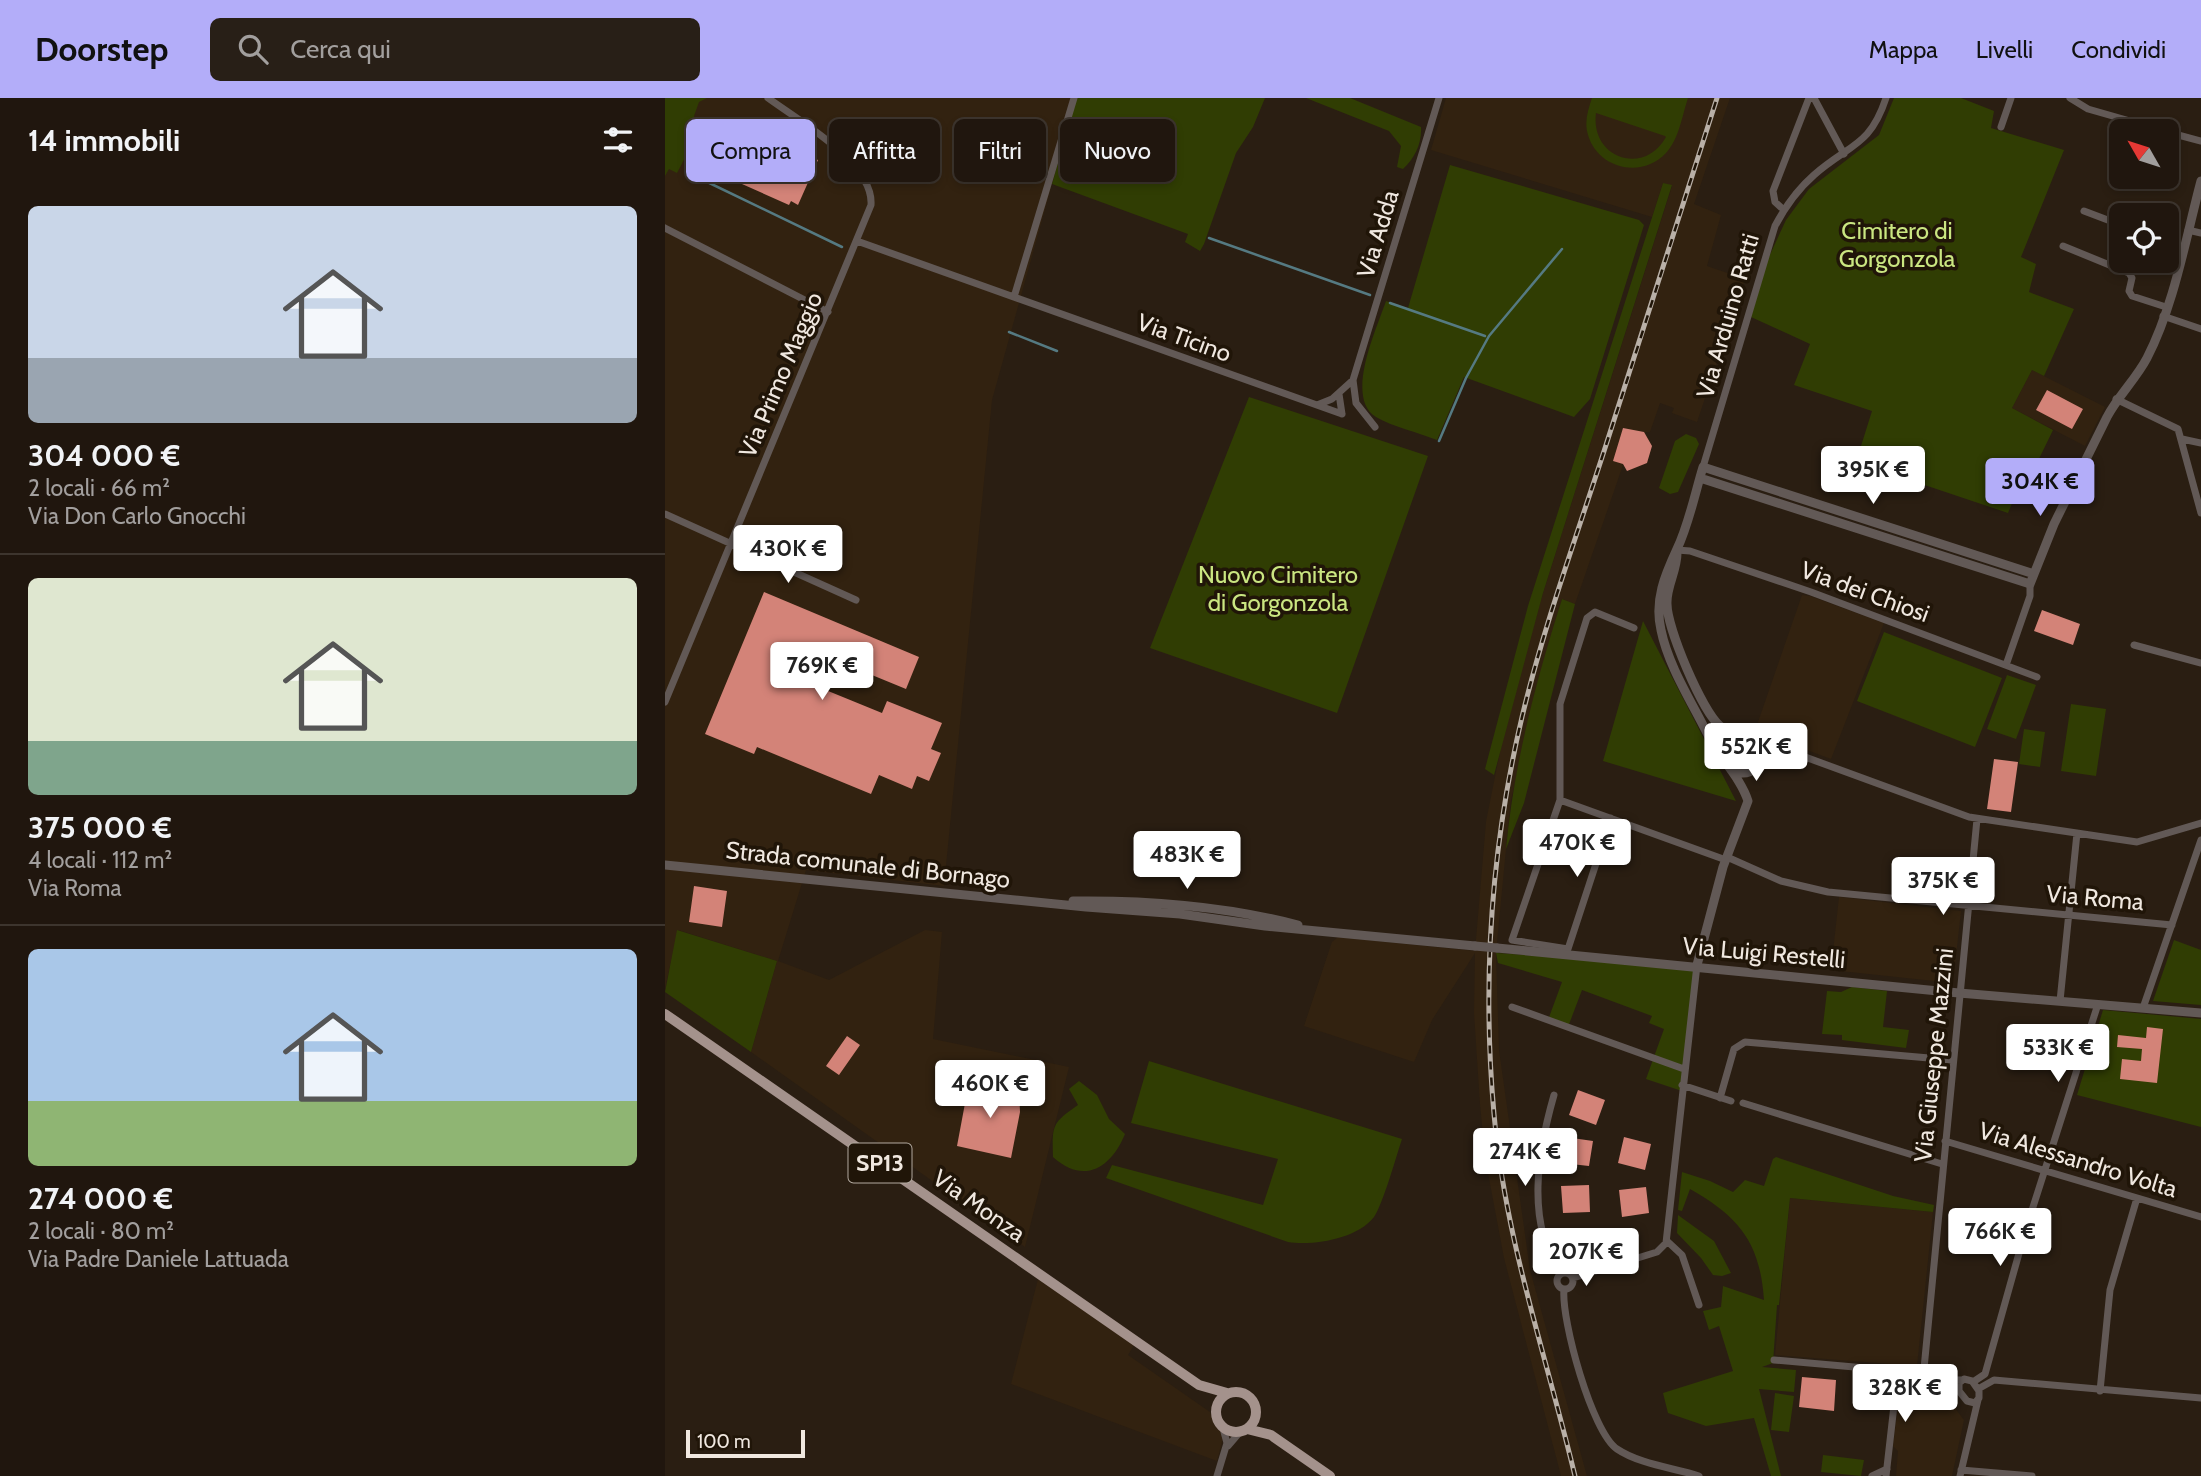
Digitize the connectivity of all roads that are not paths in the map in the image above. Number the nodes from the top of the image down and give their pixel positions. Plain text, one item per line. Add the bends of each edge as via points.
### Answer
1 (768, 98) edge
2 (1074, 98) edge
3 (1439, 98) edge
4 (1811, 98) edge
5 (1886, 98) edge
6 (2011, 98) edge
7 (2070, 98) edge
8 (2121, 119) edge
9 (2001, 127) dead end
10 (2179, 135) edge
11 (2201, 141) edge
12 (1844, 154) junction
13 (2201, 181) edge
14 (1784, 210) junction
15 (2084, 212) dead end
16 (2109, 221) edge
17 (665, 228) edge
18 (2188, 230) junction
19 (2201, 233) edge
20 (857, 241) junction
21 (2063, 246) dead end
22 (2179, 246) edge
23 (2183, 248) junction
24 (1014, 297) junction
25 (828, 312) junction
26 (2164, 312) junction
27 (2201, 329) edge
28 (1353, 380) junction
29 (1339, 394) junction
30 (1353, 396) junction
31 (2116, 399) junction
32 (1317, 405) junction
33 (1342, 414) junction
34 (1375, 427) dead end
35 (2181, 437) junction
36 (2201, 443) edge
37 (1703, 467) junction
38 (1700, 478) junction
39 (665, 513) edge
40 (2201, 513) edge
41 (731, 544) junction
42 (1677, 550) junction
43 (2034, 574) junction
44 (2030, 584) junction
45 (856, 600) dead end
46 (1633, 628) dead end
47 (2134, 645) dead end
48 (2201, 663) edge
49 (2005, 665) junction
50 (2038, 677) dead end
51 (665, 702) edge
52 (1749, 740) junction
53 (1775, 746) joint
54 (1729, 766) junction
55 (1560, 800) junction
56 (1611, 818) junction
57 (1977, 819) junction
58 (2201, 823) edge
59 (2077, 833) junction
60 (2201, 840) edge
61 (1727, 858) junction
62 (665, 865) edge
63 (1043, 902) joint
64 (1968, 905) junction
65 (2070, 915) junction
66 (2172, 925) junction
67 (1697, 965) junction
68 (1959, 993) junction
69 (2060, 1001) junction
70 (2098, 1004) junction
71 (1511, 1007) dead end
72 (2143, 1008) junction
73 (2201, 1013) edge
74 (665, 1014) edge
75 (1952, 1060) junction
76 (1684, 1069) junction
77 (1682, 1085) junction
78 (1554, 1095) dead end
79 (1720, 1098) junction
80 (1731, 1101) dead end
81 (1743, 1103) dead end
82 (1945, 1140) junction
83 (1942, 1164) junction
84 (2044, 1170) junction
85 (2137, 1198) junction
86 (2201, 1217) edge
87 (1667, 1241) junction
88 (1561, 1273) junction
89 (1573, 1278) junction
90 (1564, 1289) junction
91 (1699, 1305) dead end
92 (1774, 1360) dead end
93 (1899, 1378) junction
94 (1923, 1379) junction
95 (1939, 1380) junction
96 (1962, 1380) junction
97 (1199, 1385) junction
98 (1975, 1386) junction
99 (2100, 1391) junction
100 (1227, 1393) junction
101 (1960, 1393) junction
102 (2201, 1398) edge
103 (1978, 1400) junction
104 (1967, 1401) junction
105 (1216, 1408) junction
106 (1256, 1414) junction
107 (1972, 1420) junction
108 (1223, 1428) junction
109 (1244, 1430) junction
110 (1275, 1438) junction
111 (1226, 1450) junction
112 (1886, 1472) edge
113 (1960, 1473) edge
114 (1217, 1476) edge
115 (1330, 1476) edge
116 (1699, 1476) edge
117 (1873, 1476) edge
118 (2032, 1476) edge

1 - 20 street, Via Primo Maggio via 854,163 863,175 871,205
2 - 24 street
3 - 28 street, Via Adda
4 - 12 street
4 - 14 street, Via Arduino Ratti via 1773,191 1775,202
5 - 12 street, Via Arduino Ratti via 1871,132
6 - 9 street
7 - 8 street via 2088,110
10 - 11 street
12 - 14 street, Via Arduino Ratti via 1809,179
13 - 18 street
14 - 37 street, Via Arduino Ratti via 1765,251
15 - 16 street
17 - 25 street
18 - 19 street
18 - 23 street
20 - 24 street, Via Ticino
20 - 25 street, Via Primo Maggio
21 - 26 street via 2127,271 2132,278 2132,296
22 - 23 street
23 - 26 street
24 - 32 street, Via Ticino
25 - 41 street, Via Primo Maggio
26 - 27 street
26 - 31 street via 2146,359
28 - 29 street, Via Adda
28 - 30 street, Via Adda
29 - 32 street, Via Adda
29 - 33 street
30 - 33 street
30 - 34 street
31 - 35 street via 2175,426
31 - 43 street
32 - 33 street, Via Ticino
35 - 36 street
35 - 40 street
37 - 38 street
37 - 43 street
38 - 42 street
38 - 44 street
39 - 41 street
41 - 45 street
41 - 51 street, Via Primo Maggio
42 - 49 street, Via dei Chiosi via 1811,593
42 - 52 street via 1666,601 1673,636 1713,717 1721,727
42 - 54 street via 1660,594 1661,631 1717,752
43 - 44 street
44 - 49 street via 2030,596
46 - 55 street via 1595,612 1587,618 1560,704
47 - 48 street
49 - 50 street, Via dei Chiosi
52 - 53 street
52 - 54 street via 1729,746
52 - 54 street via 1759,752 1756,767 1743,773
53 - 57 street
54 - 61 street via 1747,805
55 - 56 street, Via Roma
55 - 56 street via 1512,940 1568,949
56 - 61 street, Via Roma
57 - 59 street
57 - 64 street, Via Giuseppe Mazzini
58 - 59 street via 2145,841
59 - 65 street
60 - 66 street
61 - 64 street, Via Roma via 1781,881 1821,890
61 - 67 street
62 - 63 street, Strada comunale di Bornago
63 - 67 street, Via Luigi Restelli, bridge via 1616,961
64 - 65 street, Via Roma
64 - 68 street, Via Giuseppe Mazzini
65 - 66 street, Via Roma
65 - 69 street
66 - 72 street
67 - 68 street, Via Luigi Restelli
67 - 76 street
68 - 69 street, Via Luigi Restelli
68 - 75 street, Via Giuseppe Mazzini
69 - 70 street, Via Luigi Restelli
70 - 72 street, Via Luigi Restelli
70 - 84 street
71 - 76 street
72 - 73 street, Via Luigi Restelli
74 - 97 main road, Via Monza / SP13
75 - 79 street via 1745,1042 1734,1048
75 - 82 street, Via Giuseppe Mazzini
76 - 77 street
77 - 79 street
77 - 87 street
78 - 88 street via 1542,1136 1538,1180 1545,1245
79 - 80 street
81 - 83 street
82 - 83 street, Via Giuseppe Mazzini
82 - 84 street, Via Alessandro Volta
83 - 94 street, Via Giuseppe Mazzini
84 - 85 street, Via Alessandro Volta
84 - 98 street via 1985,1374
85 - 86 street, Via Alessandro Volta
85 - 99 street via 2108,1299
87 - 89 street via 1657,1252
87 - 91 street via 1682,1255
88 - 89 street
88 - 90 street via 1557,1283
89 - 90 street via 1571,1286
90 - 116 street via 1564,1309 1590,1405 1603,1434 1620,1451
92 - 93 street via 1888,1370
93 - 94 street
93 - 112 street
94 - 95 street
95 - 96 street
95 - 101 street
96 - 98 street
96 - 101 street
97 - 100 main road, Via Monza / SP13
97 - 105 main road, Via Monza / SP13
98 - 99 street via 1994,1380
98 - 103 street
99 - 102 street
100 - 105 main road
100 - 106 main road, Via Monza / SP13 via 1239,1391 1249,1396
101 - 104 street
103 - 104 street
103 - 107 street
104 - 107 street
105 - 108 main road, Via Monza / SP13
106 - 109 main road
106 - 110 main road, Via Monza / SP13
107 - 113 street
108 - 109 main road, Via Monza / SP13
108 - 111 street
109 - 110 main road, Via Monza / SP13
109 - 111 street
110 - 115 main road, Via Monza / SP13
111 - 114 street
112 - 117 street
113 - 118 street

